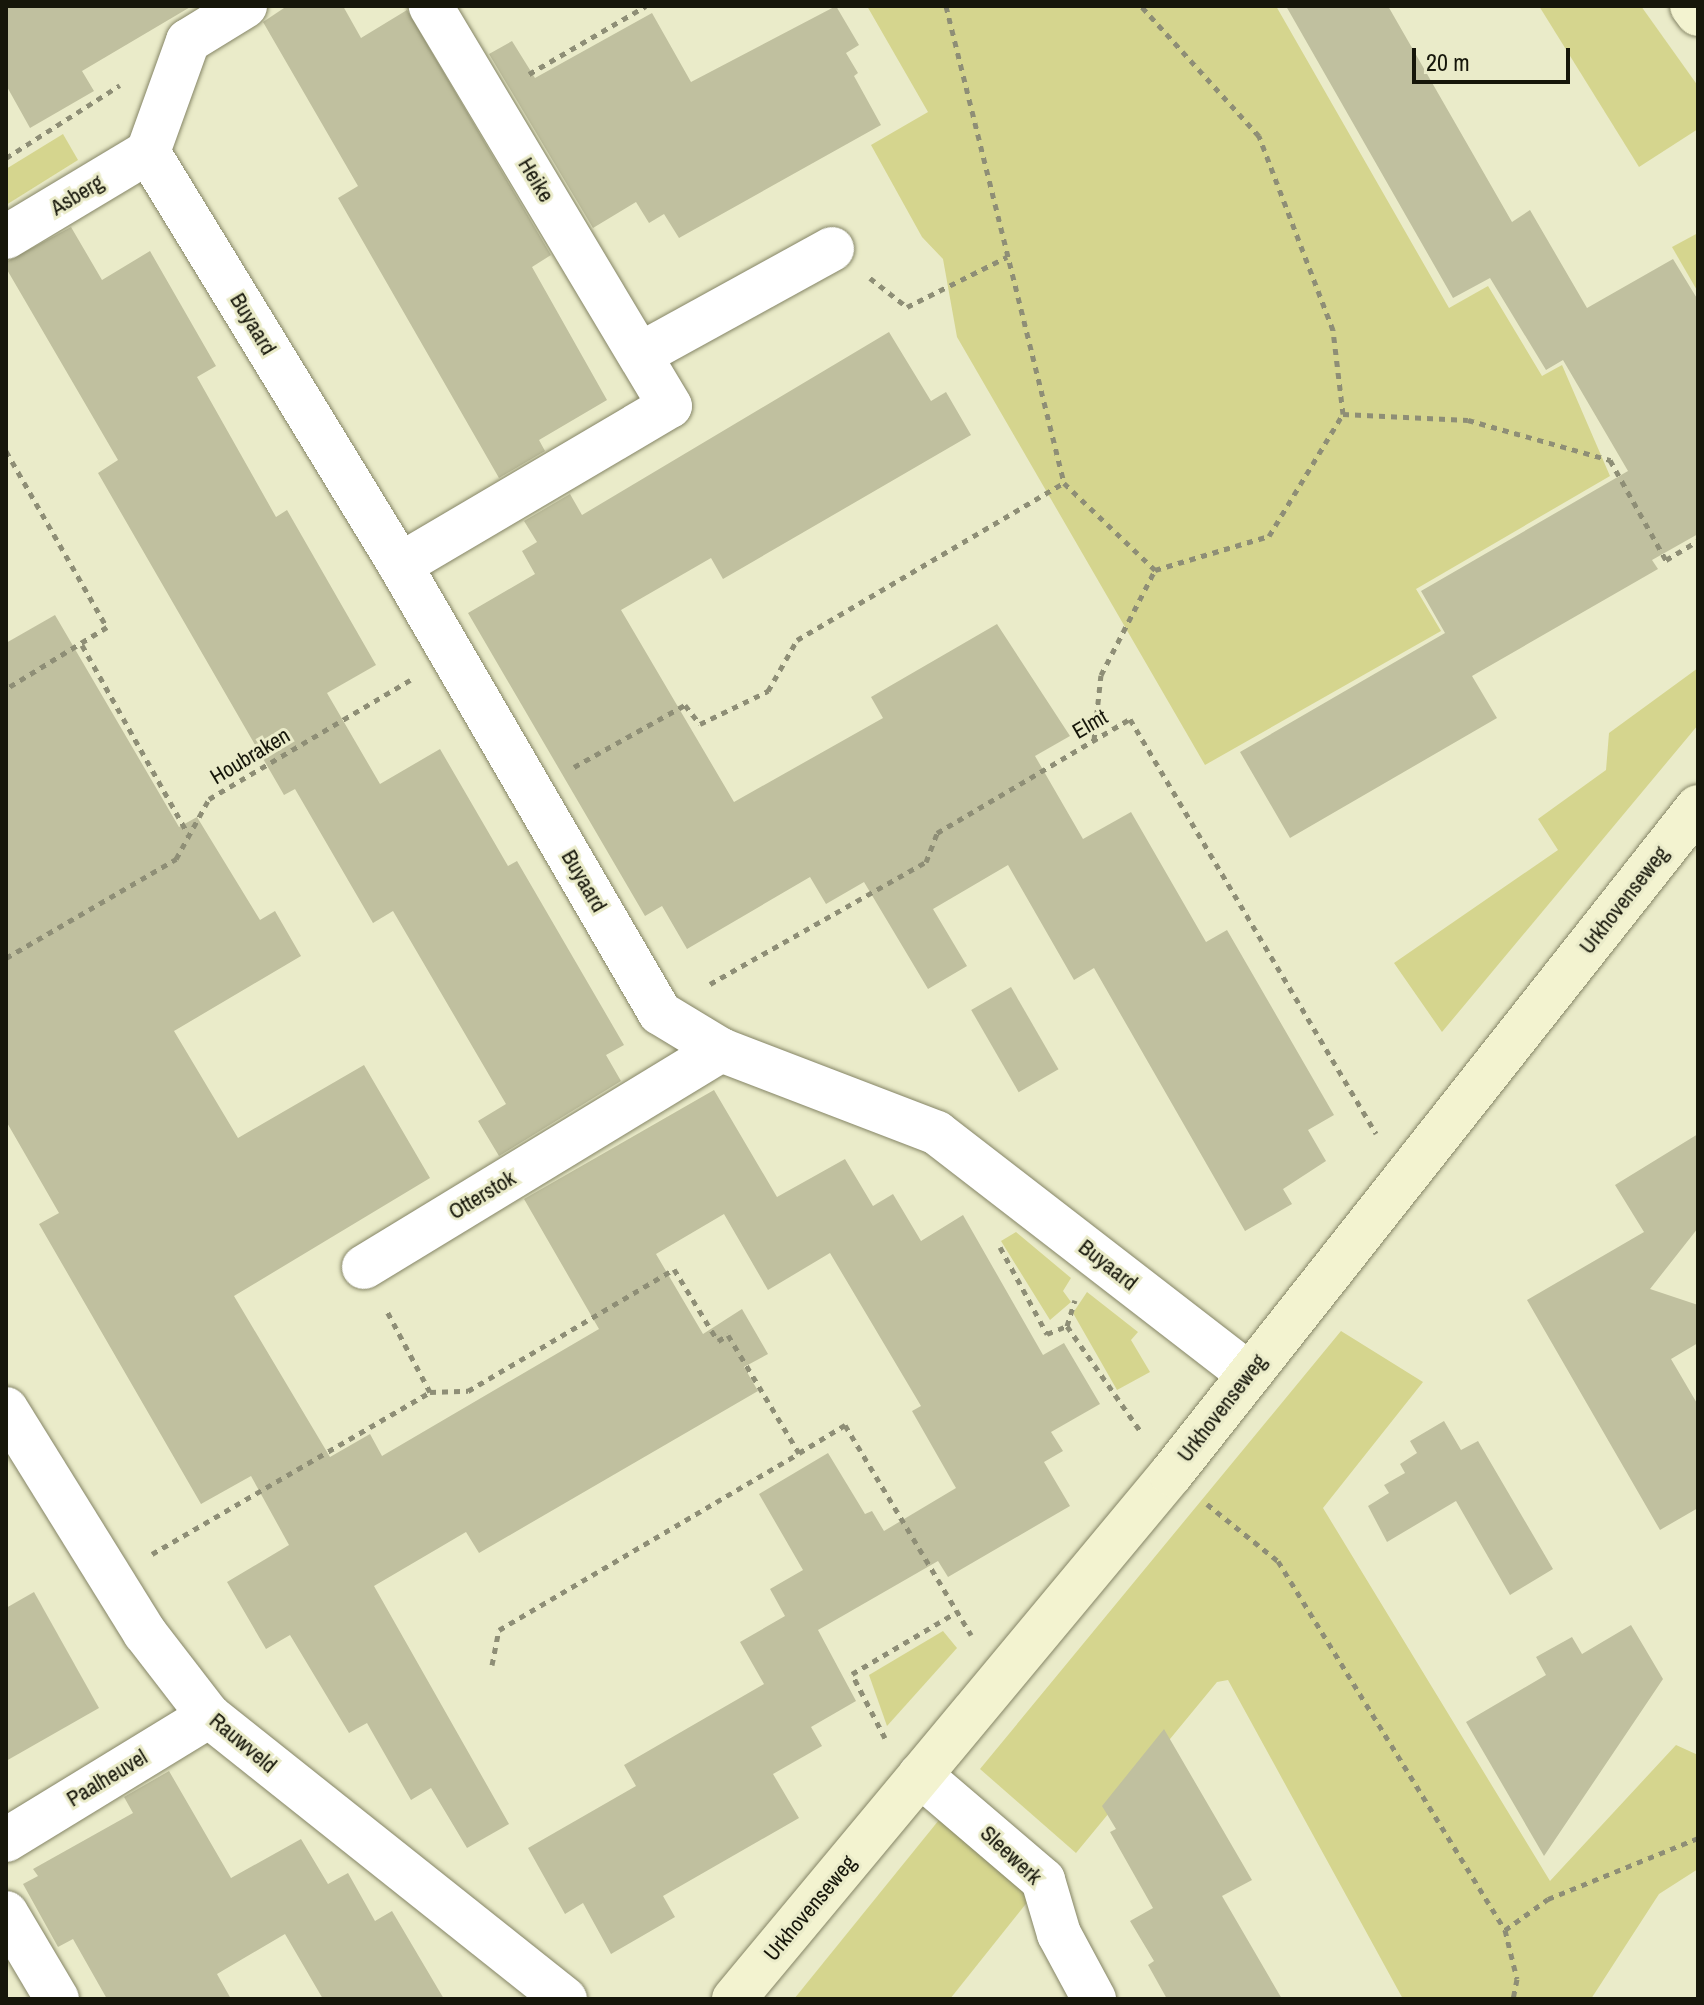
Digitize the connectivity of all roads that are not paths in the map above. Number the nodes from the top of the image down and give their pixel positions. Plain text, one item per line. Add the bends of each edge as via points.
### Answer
1 (245, 6) edge
2 (431, 6) edge
3 (1692, 6) edge
4 (1698, 14) edge
5 (148, 152) junction
6 (6, 237) edge
7 (832, 249) road end
8 (641, 354) junction
9 (400, 565) junction
10 (1698, 807) edge
11 (721, 1050) junction
12 (364, 1267) road end
13 (1248, 1373) junction
14 (6, 1409) edge
15 (209, 1716) junction
16 (920, 1775) junction
17 (6, 1840) edge
18 (6, 1913) edge
19 (57, 1999) edge
20 (565, 1999) edge
21 (734, 1999) edge
22 (1094, 1999) edge

1 - 5 street via 188,41
2 - 8 street, Heike
3 - 4 street
5 - 6 street, Asberg
5 - 9 street, Buyaard
7 - 8 street
8 - 9 street, Heike via 670,406
9 - 11 street, Buyaard via 660,1013
10 - 13 street, Urkhovenseweg
11 - 12 street, Otterstok
11 - 13 street, Buyaard via 927,1126
13 - 16 street, Urkhovenseweg via 1171,1474
14 - 15 street, Rauwveld via 110,1579
15 - 17 street, Paalheuvel
15 - 20 street, Rauwveld
16 - 21 street, Urkhovenseweg
16 - 22 street, Sleewerk via 1043,1880 1059,1934
18 - 19 street

